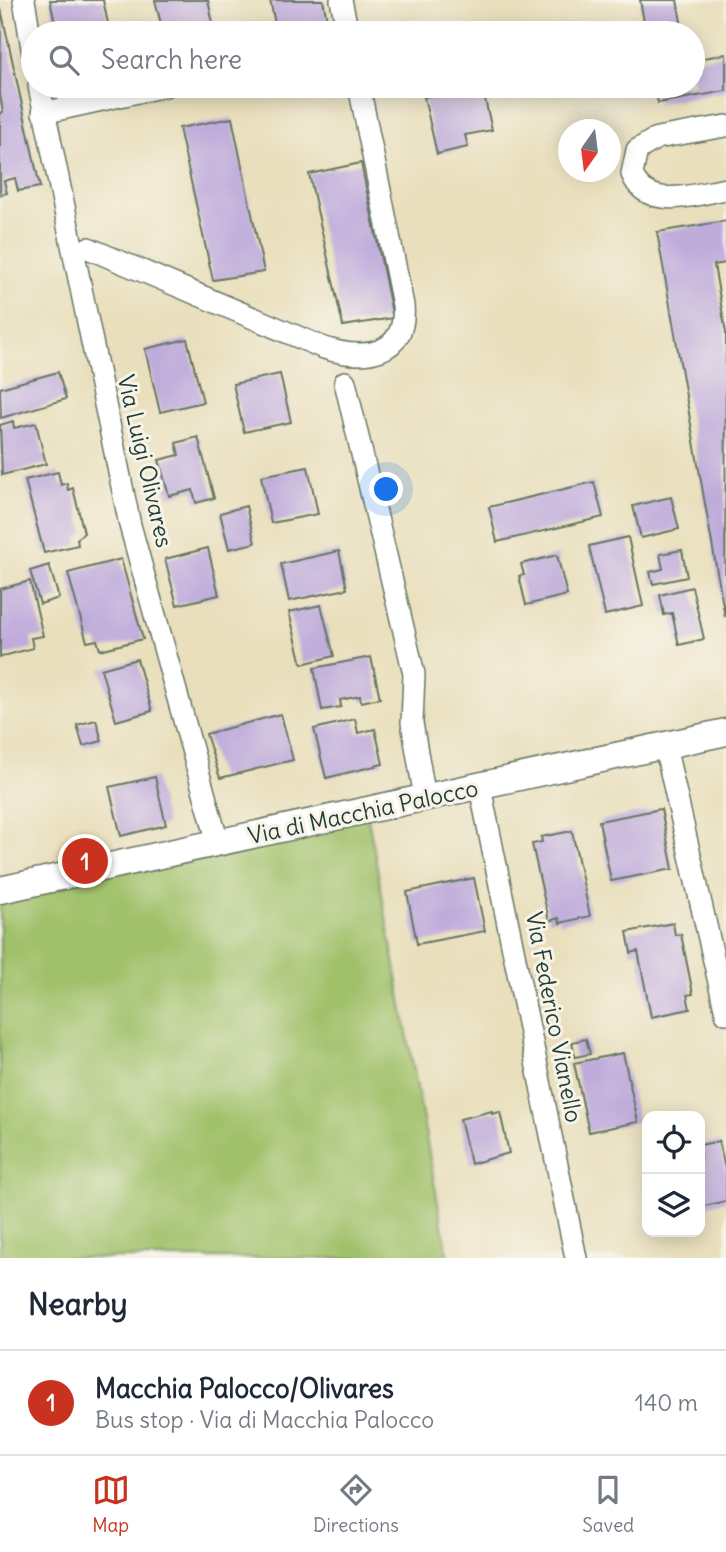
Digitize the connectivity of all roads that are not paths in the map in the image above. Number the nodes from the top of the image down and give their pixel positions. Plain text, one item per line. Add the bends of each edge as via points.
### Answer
1 (24, 0) edge
2 (341, 0) edge
3 (28, 21) edge
4 (345, 21) edge
5 (41, 98) edge
6 (111, 98) edge
7 (361, 98) edge
8 (43, 113) junction
9 (726, 126) edge
10 (726, 188) edge
11 (88, 248) dead end
12 (345, 382) dead end
13 (726, 732) edge
14 (666, 746) junction
15 (480, 787) junction
16 (425, 798) junction
17 (218, 843) junction
18 (0, 890) edge
19 (726, 1013) edge
20 (576, 1258) edge

1 - 3 street
2 - 4 street
5 - 8 street, Via Luigi Olivares
6 - 8 street
7 - 11 street via 403,305 400,330 385,348 359,355 324,348
8 - 17 street, Via Luigi Olivares via 130,525
9 - 10 street via 651,140 637,150 632,166 638,186 654,196 674,198
12 - 16 street via 414,674 412,723
13 - 14 street, Via di Macchia Palocco
14 - 15 street, Via di Macchia Palocco
14 - 19 street
15 - 16 street, Via di Macchia Palocco
15 - 20 street, Via Federico Vianello
16 - 17 street, Via di Macchia Palocco
17 - 18 street, Via di Macchia Palocco

